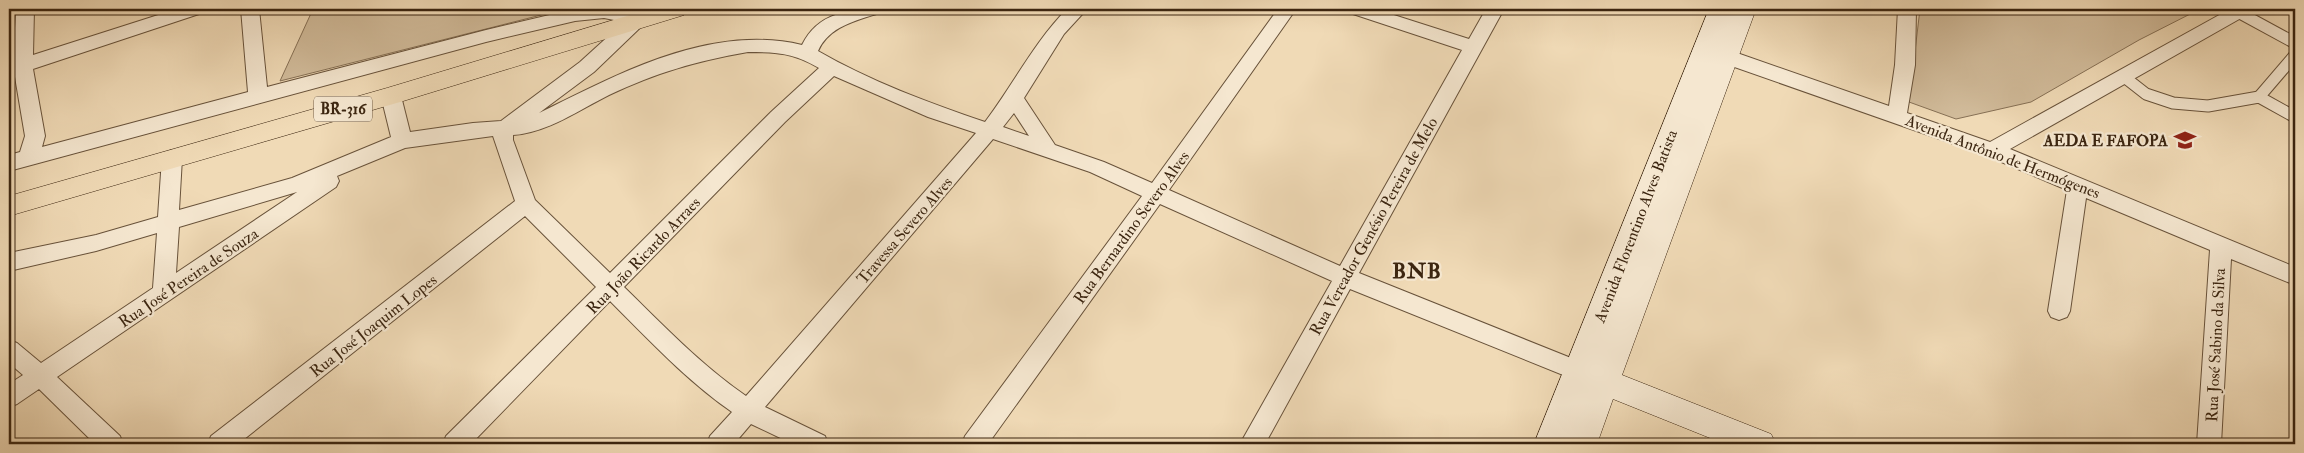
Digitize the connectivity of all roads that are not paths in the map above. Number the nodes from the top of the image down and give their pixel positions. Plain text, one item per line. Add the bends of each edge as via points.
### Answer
1 (25, 9) edge
2 (196, 9) edge
3 (250, 9) edge
4 (676, 9) edge
5 (873, 9) edge
6 (1286, 9) edge
7 (1356, 9) edge
8 (1721, 9) edge
9 (1744, 9) edge
10 (1908, 9) edge
11 (1488, 10) edge
12 (2241, 10) edge
13 (1070, 11) edge
14 (637, 20) junction
15 (2295, 43) edge
16 (1473, 47) junction
17 (808, 53) junction
18 (1716, 53) junction
19 (18, 54) edge
20 (2294, 57) edge
21 (832, 67) junction
22 (2123, 76) junction
23 (391, 96) junction
24 (258, 98) junction
25 (1014, 98) junction
26 (2259, 98) junction
27 (1897, 116) junction
28 (2295, 117) edge
29 (504, 129) junction
30 (990, 130) junction
31 (402, 141) junction
32 (1048, 150) junction
33 (1992, 150) junction
34 (367, 155) junction
35 (29, 157) junction
36 (172, 158) junction
37 (9, 163) edge
38 (9, 167) edge
39 (2078, 185) junction
40 (1156, 193) junction
41 (526, 204) junction
42 (9, 206) edge
43 (170, 221) junction
44 (2221, 245) junction
45 (9, 262) edge
46 (2295, 276) edge
47 (1344, 277) junction
48 (610, 288) junction
49 (164, 292) junction
50 (2059, 311) dead end
51 (9, 350) edge
52 (41, 376) junction
53 (1591, 377) junction
54 (9, 398) edge
55 (749, 411) junction
56 (110, 444) edge
57 (220, 444) edge
58 (455, 444) edge
59 (720, 444) edge
60 (816, 444) edge
61 (974, 444) edge
62 (1252, 444) edge
63 (1550, 444) edge
64 (1581, 444) edge
65 (1760, 444) edge
66 (2209, 444) edge

1 - 19 street
2 - 19 street
3 - 24 street
4 - 14 highway, BR-316
5 - 17 street via 826,26 812,40
6 - 40 street, Rua Bernardino Severo Alves
7 - 16 street
8 - 18 main road, Avenida Florentino Alves Batista
9 - 18 main road, Avenida Florentino Alves Batista
10 - 27 street
11 - 16 street, Rua Vereador Genésio Pereira de Melo
12 - 15 lane
12 - 22 street
13 - 25 street, Travessa Severo Alves
14 - 23 highway, BR-316
14 - 24 street via 620,13 575,15
14 - 29 street via 587,67
16 - 47 street, Rua Vereador Genésio Pereira de Melo
17 - 21 street
17 - 29 street via 779,46 748,46 710,52 655,68 544,120
18 - 27 street, Avenida Antônio de Hermógenes
18 - 53 main road, Avenida Florentino Alves Batista
19 - 35 street via 35,136
20 - 26 lane
21 - 30 street via 935,112
21 - 48 street, Rua João Ricardo Arraes via 778,117
22 - 26 lane via 2146,94 2173,104 2208,106
22 - 33 street
23 - 31 street
23 - 36 highway, BR-316
24 - 35 street
25 - 30 street, Travessa Severo Alves
25 - 32 street
26 - 28 lane
27 - 33 street, Avenida Antônio de Hermógenes
29 - 31 street via 473,130
29 - 41 street via 503,140
30 - 32 street
30 - 55 street, Travessa Severo Alves
31 - 34 street
32 - 40 street
33 - 39 street, Avenida Antônio de Hermógenes
34 - 43 street via 298,184
34 - 49 street, Rua José Pereira de Souza
35 - 37 street
35 - 38 street
36 - 42 highway, BR-316
36 - 43 street
39 - 44 street, Avenida Antônio de Hermógenes
39 - 50 street
40 - 47 street
40 - 61 street, Rua Bernardino Severo Alves
41 - 48 street
41 - 57 street, Rua José Joaquim Lopes
43 - 45 street via 96,243
43 - 49 street
44 - 46 street, Avenida Antônio de Hermógenes
44 - 66 street, Rua José Sabino da Silva
47 - 53 street
47 - 62 street, Rua Vereador Genésio Pereira de Melo
48 - 55 street via 723,393
48 - 58 street, Rua João Ricardo Arraes
49 - 52 street, Rua José Pereira de Souza
51 - 52 street
52 - 54 street, Rua José Pereira de Souza
52 - 56 street
53 - 63 main road, Avenida Florentino Alves Batista
53 - 64 main road, Avenida Florentino Alves Batista
53 - 65 main road
55 - 59 street, Travessa Severo Alves
55 - 60 street

